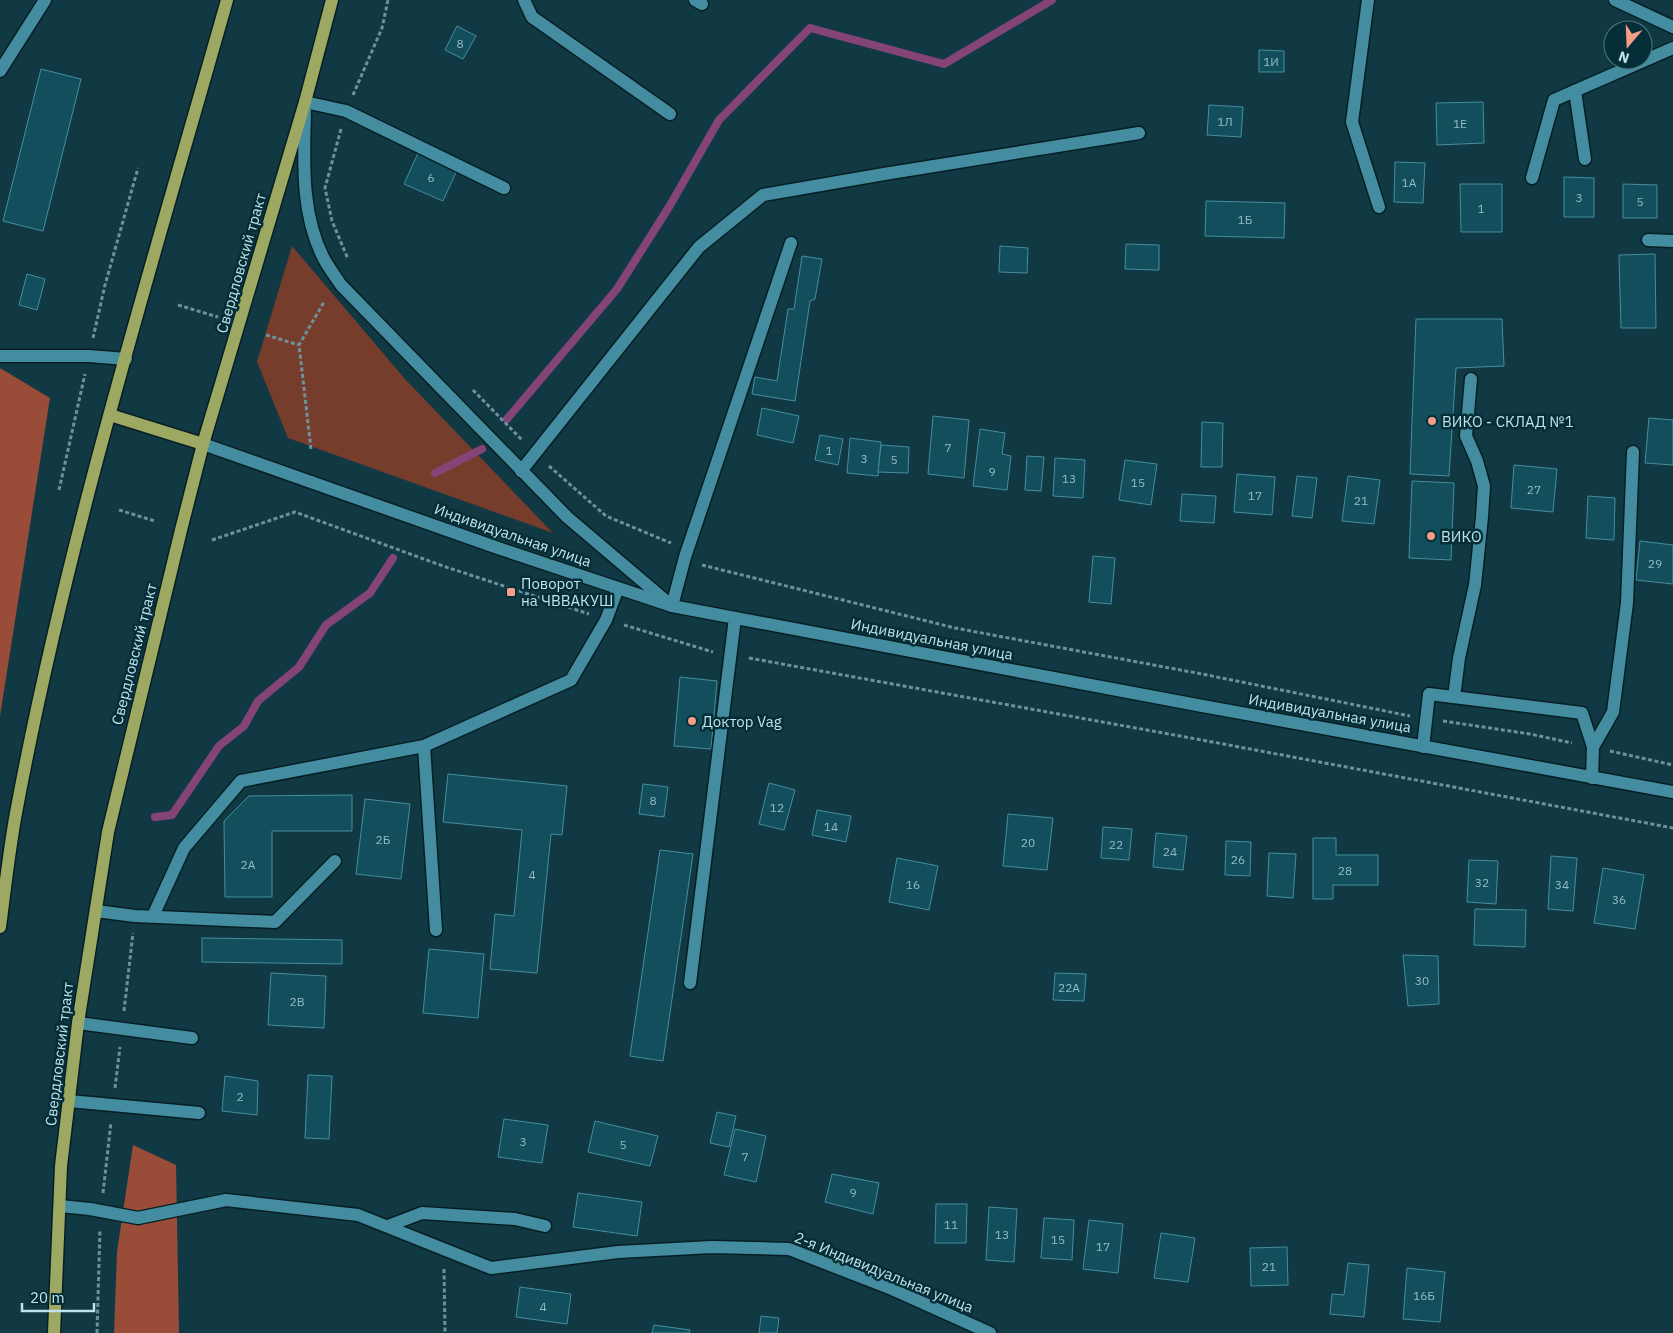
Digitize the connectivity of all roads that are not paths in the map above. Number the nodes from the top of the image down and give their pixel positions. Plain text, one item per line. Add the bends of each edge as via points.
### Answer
1 (45, 0) edge
2 (227, 0) edge
3 (332, 0) edge
4 (524, 0) edge
5 (1368, 0) edge
6 (1615, 0) edge
7 (1673, 27) edge
8 (1673, 48) edge
9 (0, 72) edge
10 (1575, 91) junction
11 (305, 102) junction
12 (670, 114) dead end
13 (1139, 133) dead end
14 (1585, 159) dead end
15 (1532, 178) dead end
16 (504, 188) dead end
17 (1379, 206) dead end
18 (1648, 240) dead end
19 (1673, 240) edge
20 (791, 243) dead end
21 (0, 356) edge
22 (126, 359) junction
23 (1471, 379) dead end
24 (110, 415) junction
25 (203, 444) junction
26 (1633, 452) dead end
27 (521, 471) junction
28 (618, 588) junction
29 (672, 606) junction
30 (734, 618) junction
31 (1454, 697) junction
32 (424, 746) junction
33 (1423, 747) junction
34 (1594, 747) junction
35 (1592, 778) junction
36 (1673, 792) edge
37 (335, 860) dead end
38 (96, 910) junction
39 (153, 916) junction
40 (0, 927) edge
41 (436, 930) dead end
42 (690, 983) dead end
43 (78, 1023) junction
44 (192, 1038) dead end
45 (68, 1101) junction
46 (199, 1113) dead end
47 (60, 1206) junction
48 (388, 1226) junction
49 (545, 1226) dead end
50 (54, 1333) edge
51 (990, 1333) edge

1 - 9 main road
2 - 22 main road
3 - 11 main road, Свердловский тракт
4 - 12 main road via 532,17
5 - 17 main road via 1352,122
6 - 7 main road
8 - 10 main road
10 - 14 main road
10 - 15 main road via 1554,100
11 - 16 main road via 346,111
11 - 25 main road, Свердловский тракт
11 - 27 main road via 304,180 311,224 324,258 340,285
13 - 27 main road via 763,195 700,247
18 - 19 main road
20 - 29 main road
21 - 22 main road
22 - 24 main road
23 - 31 main road via 1466,436 1484,486 1475,585
24 - 25 main road
24 - 40 main road via 57,615 16,815
25 - 28 main road, Индивидуальная улица
25 - 38 main road, Свердловский тракт via 108,832
26 - 34 main road via 1627,603 1613,712
27 - 29 main road via 567,517
28 - 29 main road, Индивидуальная улица
28 - 32 main road via 606,620 571,680
29 - 30 main road, Индивидуальная улица
30 - 33 main road, Индивидуальная улица
30 - 42 main road
31 - 33 main road via 1429,694
31 - 34 main road via 1582,713
32 - 39 main road via 241,781 184,848
32 - 41 main road
33 - 35 main road, Индивидуальная улица
34 - 35 main road
35 - 36 main road, Индивидуальная улица
37 - 39 main road via 275,922
38 - 39 main road
38 - 43 main road, Свердловский тракт
43 - 44 main road
43 - 45 main road, Свердловский тракт
45 - 46 main road
45 - 47 main road, Свердловский тракт
47 - 48 main road, 2-я Индивидуальная улица via 138,1218 226,1200 358,1214
47 - 50 main road, Свердловский тракт
48 - 49 main road via 422,1213 515,1219
48 - 51 main road, 2-я Индивидуальная улица via 491,1268 618,1252 712,1247 789,1249 892,1289

